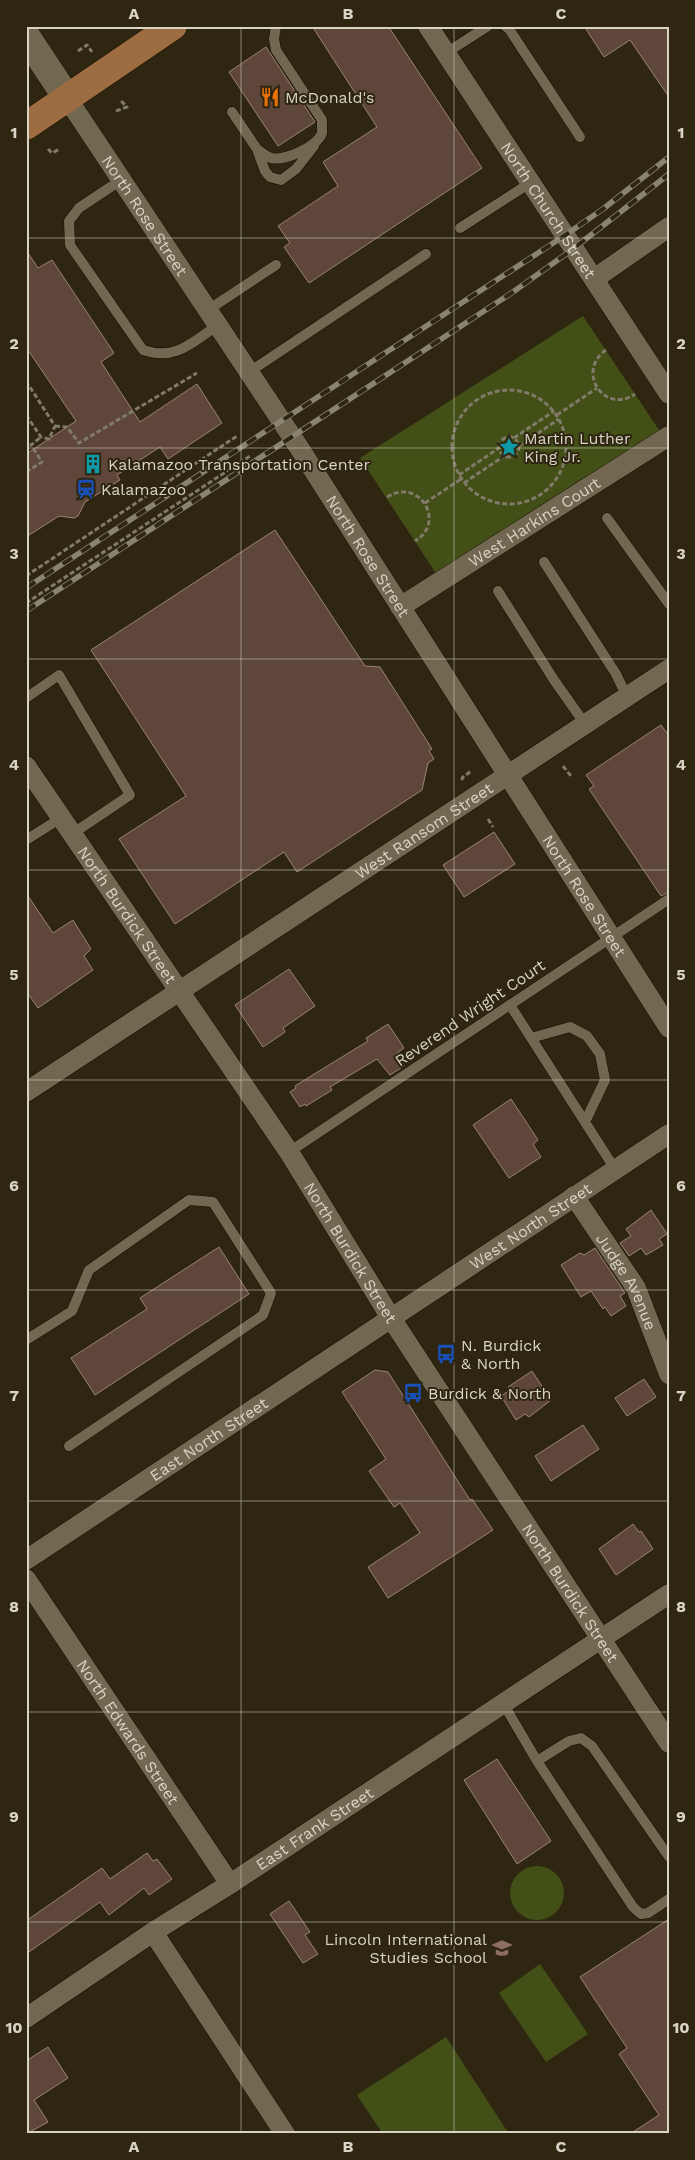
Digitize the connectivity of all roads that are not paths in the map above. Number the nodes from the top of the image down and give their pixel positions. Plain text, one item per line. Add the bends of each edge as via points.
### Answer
1 (174, 26) edge
2 (276, 26) edge
3 (428, 26) edge
4 (488, 26) edge
5 (505, 26) edge
6 (26, 36) edge
7 (446, 53) junction
8 (67, 98) junction
9 (232, 112) dead end
10 (26, 126) edge
11 (580, 137) dead end
12 (320, 138) junction
13 (257, 149) junction
14 (121, 180) junction
15 (530, 183) junction
16 (669, 227) edge
17 (460, 228) dead end
18 (426, 254) dead end
19 (276, 265) dead end
20 (594, 280) junction
21 (213, 318) junction
22 (249, 372) junction
23 (669, 394) edge
24 (669, 436) edge
25 (607, 518) dead end
26 (544, 562) dead end
27 (498, 592) dead end
28 (669, 604) edge
29 (400, 607) junction
30 (669, 669) edge
31 (627, 697) junction
32 (26, 698) edge
33 (585, 724) junction
34 (26, 766) edge
35 (507, 774) junction
36 (61, 818) junction
37 (72, 834) junction
38 (26, 840) edge
39 (669, 899) edge
40 (610, 938) junction
41 (178, 991) junction
42 (510, 1005) junction
43 (669, 1028) edge
44 (531, 1038) junction
45 (26, 1092) edge
46 (585, 1122) junction
47 (669, 1134) edge
48 (289, 1152) junction
49 (616, 1169) junction
50 (574, 1196) junction
51 (391, 1318) junction
52 (26, 1340) edge
53 (669, 1374) edge
54 (69, 1446) dead end
55 (26, 1560) edge
56 (26, 1579) edge
57 (669, 1594) edge
58 (601, 1639) junction
59 (503, 1703) junction
60 (669, 1743) edge
61 (537, 1762) junction
62 (669, 1857) edge
63 (230, 1884) junction
64 (669, 1899) edge
65 (152, 1932) junction
66 (26, 2018) edge
67 (285, 2134) edge

1 - 8 main road
2 - 12 lane via 276,50 322,120
3 - 7 street, North Church Street
4 - 7 lane
5 - 11 lane
6 - 8 street, North Rose Street
7 - 15 street, North Church Street
8 - 10 main road
8 - 14 street, North Rose Street
9 - 13 lane
12 - 13 lane via 307,148 281,158 271,158
12 - 13 lane via 296,170 281,180 265,172
14 - 21 street, North Rose Street
14 - 21 lane via 79,208 69,222 70,245 143,350 158,355 175,353
15 - 17 lane
15 - 20 street, North Church Street
16 - 20 street
18 - 22 lane
19 - 21 lane
20 - 23 street, North Church Street
21 - 22 street, North Rose Street
22 - 29 street, North Rose Street
24 - 29 street, West Harkins Court
25 - 28 lane
26 - 31 lane via 616,674
27 - 33 lane
29 - 35 street, North Rose Street
30 - 31 street, West Ransom Street
31 - 33 street, West Ransom Street
32 - 37 lane via 59,675 130,794
33 - 35 street, West Ransom Street
34 - 36 street, North Burdick Street
35 - 40 street, North Rose Street
35 - 41 street, West Ransom Street
36 - 37 street, North Burdick Street
36 - 38 lane
37 - 41 street, North Burdick Street
39 - 40 lane, Reverend Wright Court
40 - 42 lane, Reverend Wright Court
40 - 43 street, North Rose Street
41 - 45 street, West Ransom Street
41 - 48 street, North Burdick Street
42 - 44 lane
42 - 48 lane, Reverend Wright Court
44 - 46 lane
44 - 46 lane via 570,1027 587,1036 600,1054 605,1080
46 - 49 lane
47 - 49 street, West North Street
48 - 51 street, North Burdick Street
49 - 50 street, West North Street
50 - 51 street, West North Street
50 - 53 street, Judge Avenue via 636,1288
51 - 55 street, East North Street
51 - 58 street, North Burdick Street
52 - 54 lane via 72,1311 89,1270 190,1200 213,1202 271,1293 263,1315
56 - 63 street, North Edwards Street
57 - 58 street, East Frank Street
58 - 59 street, East Frank Street
58 - 60 street, North Burdick Street
59 - 61 lane
59 - 63 street, East Frank Street
61 - 62 lane via 569,1741 581,1738 592,1746
61 - 64 lane via 632,1907 641,1914 648,1913
63 - 65 street, East Frank Street
65 - 66 street, East Frank Street
65 - 67 street

